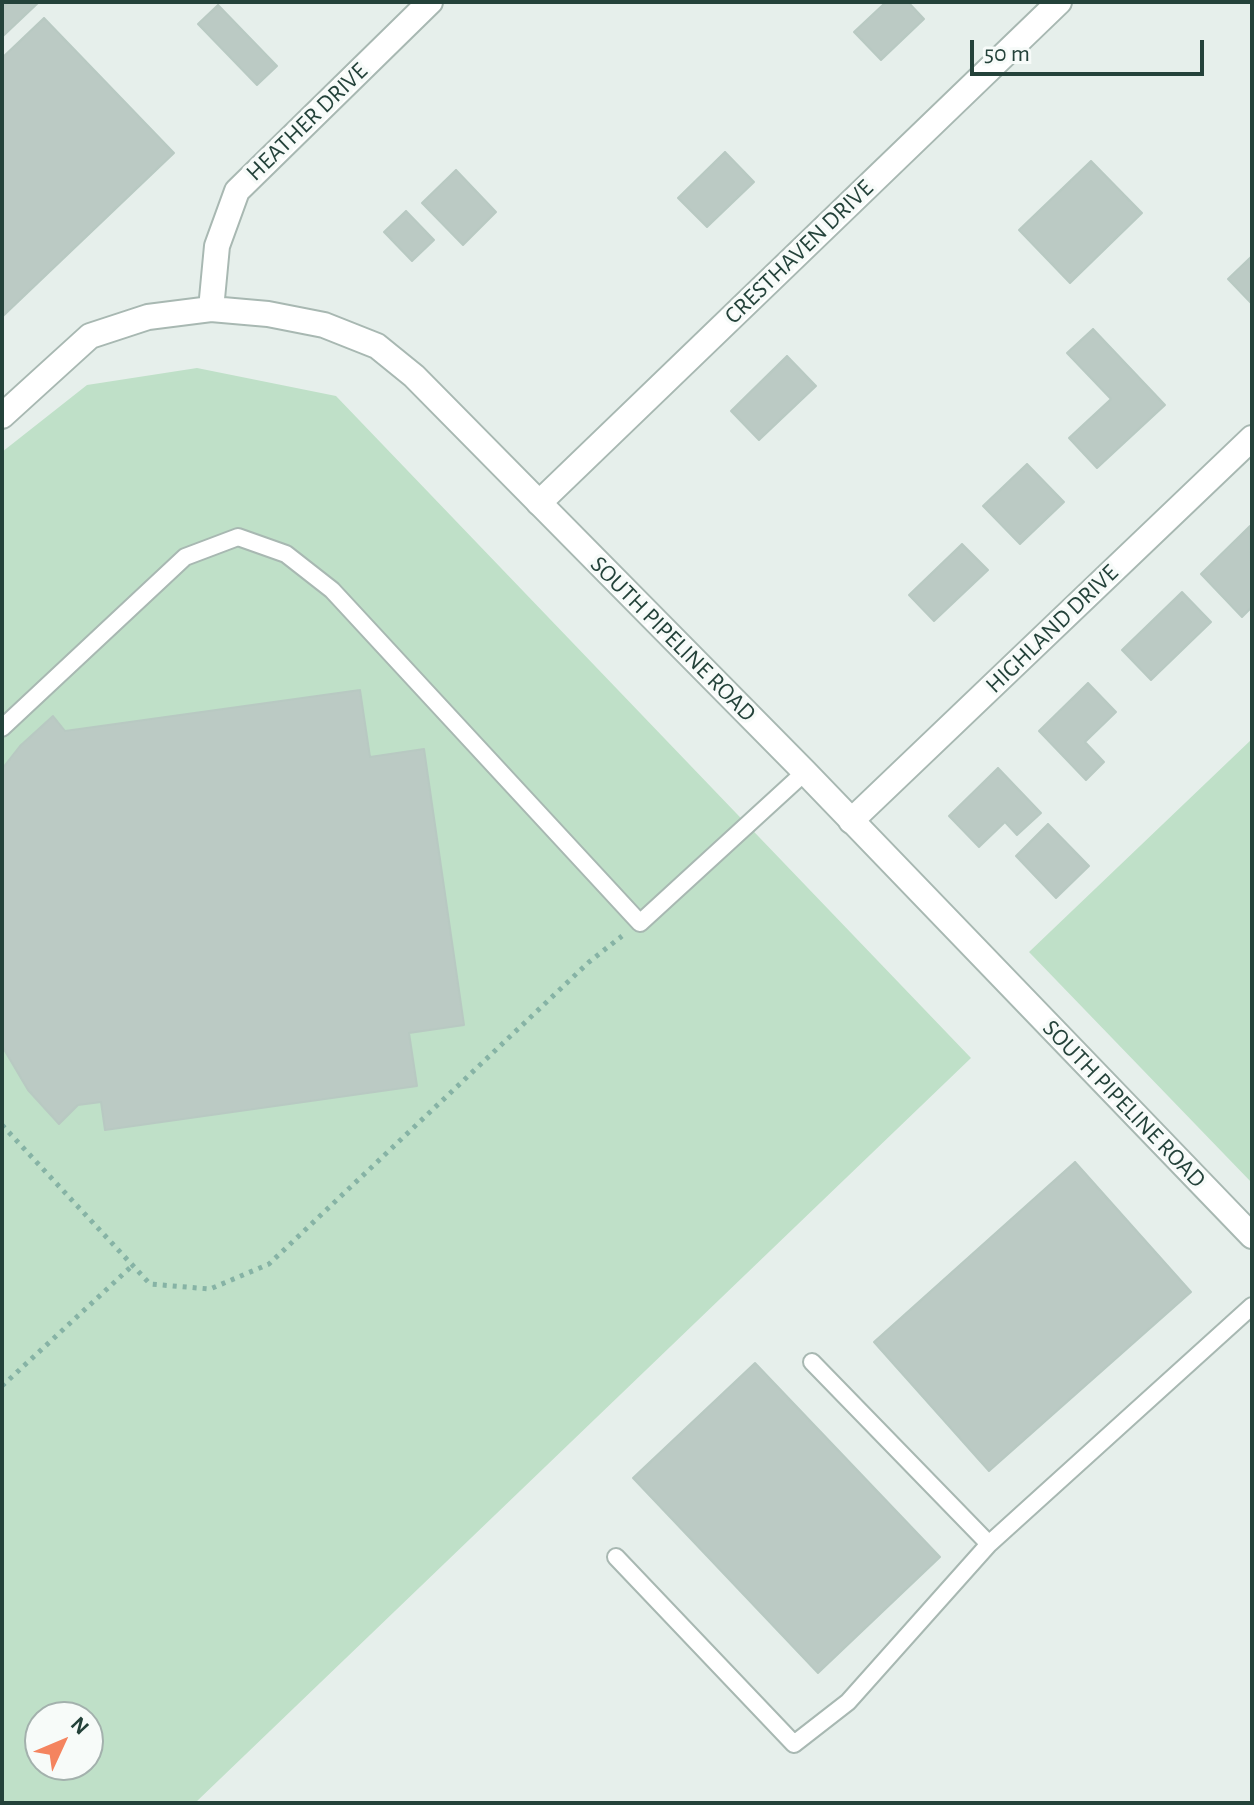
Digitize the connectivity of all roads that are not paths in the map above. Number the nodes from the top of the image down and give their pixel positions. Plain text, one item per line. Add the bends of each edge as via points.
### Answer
1 (1059, 2) edge
2 (422, 5) edge
3 (211, 309) junction
4 (2, 416) edge
5 (1252, 438) edge
6 (539, 503) junction
7 (2, 728) edge
8 (805, 772) junction
9 (851, 821) junction
10 (1252, 1236) edge
11 (1252, 1306) edge
12 (812, 1362) dead end
13 (989, 1544) junction
14 (616, 1557) dead end

1 - 6 street, CRESTHAVEN DRIVE
2 - 3 street, HEATHER DRIVE via 237,191 217,246
3 - 4 street, SOUTH PIPELINE ROAD via 148,317 90,336
3 - 6 street, SOUTH PIPELINE ROAD via 324,325 377,346 414,376
5 - 9 street, HIGHLAND DRIVE
6 - 8 street, SOUTH PIPELINE ROAD
7 - 8 lane via 185,557 238,537 286,554 332,590 640,923
8 - 9 street, SOUTH PIPELINE ROAD
9 - 10 street, SOUTH PIPELINE ROAD
11 - 13 lane
12 - 13 lane
13 - 14 lane via 848,1702 794,1744

